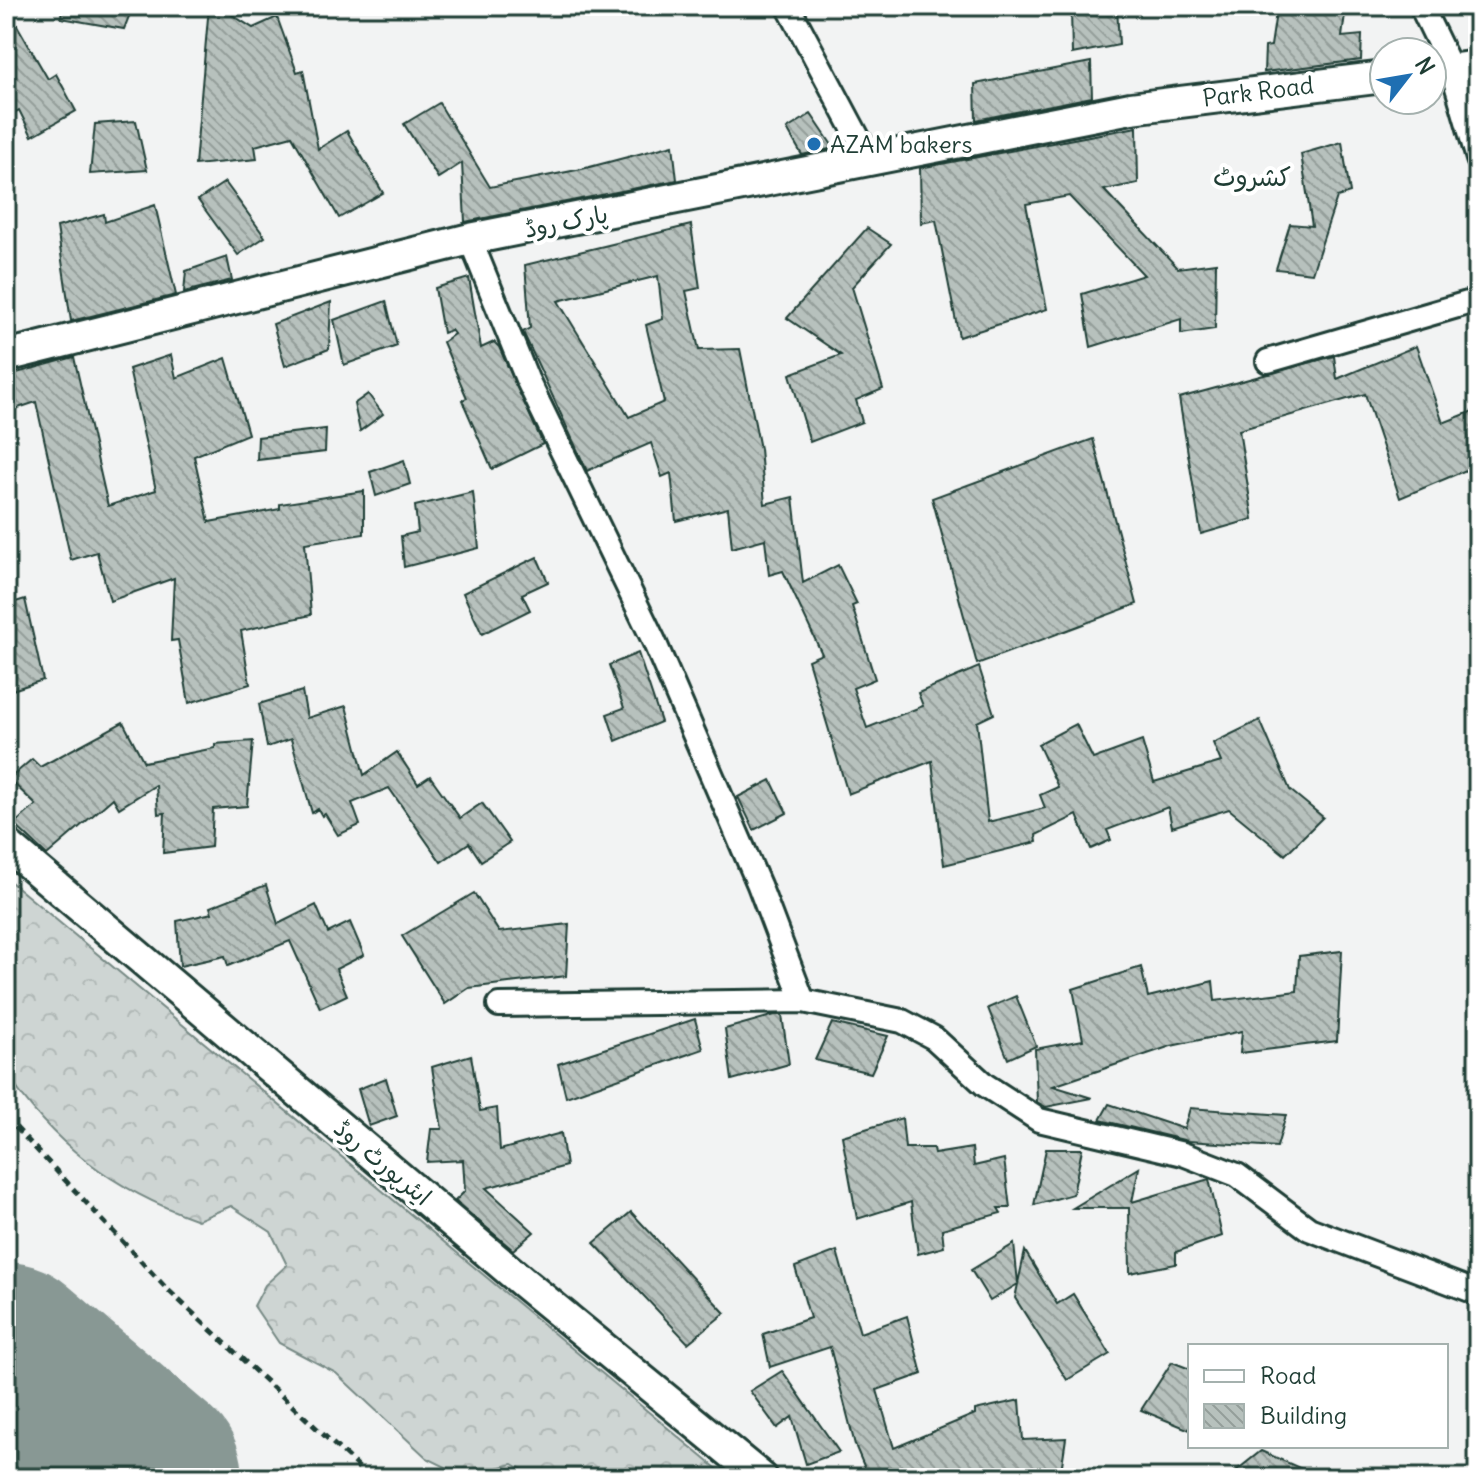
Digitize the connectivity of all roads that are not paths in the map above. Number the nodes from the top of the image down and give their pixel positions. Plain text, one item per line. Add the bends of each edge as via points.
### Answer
1 (788, 6) edge
2 (1421, 6) edge
3 (1454, 69) edge
4 (1368, 79) edge
5 (1131, 108) joint
6 (1478, 159) edge
7 (871, 162) junction
8 (470, 239) junction
9 (1478, 300) edge
10 (6, 356) edge
11 (1268, 361) dead end
12 (6, 844) edge
13 (803, 1001) junction
14 (499, 1005) dead end
15 (1478, 1293) edge
16 (762, 1478) edge

1 - 7 street
2 - 3 street
3 - 6 street
4 - 5 main road, Park Road
5 - 7 main road, پارک روڈ
7 - 8 main road, پارک روڈ
8 - 10 main road, پارک روڈ
8 - 13 street via 527,379 654,641
9 - 11 street
12 - 16 main road, ایئرپورٹ روڈ
13 - 14 street
13 - 15 street via 902,1021 934,1038 985,1085 1039,1120 1183,1154 1237,1175 1309,1229

